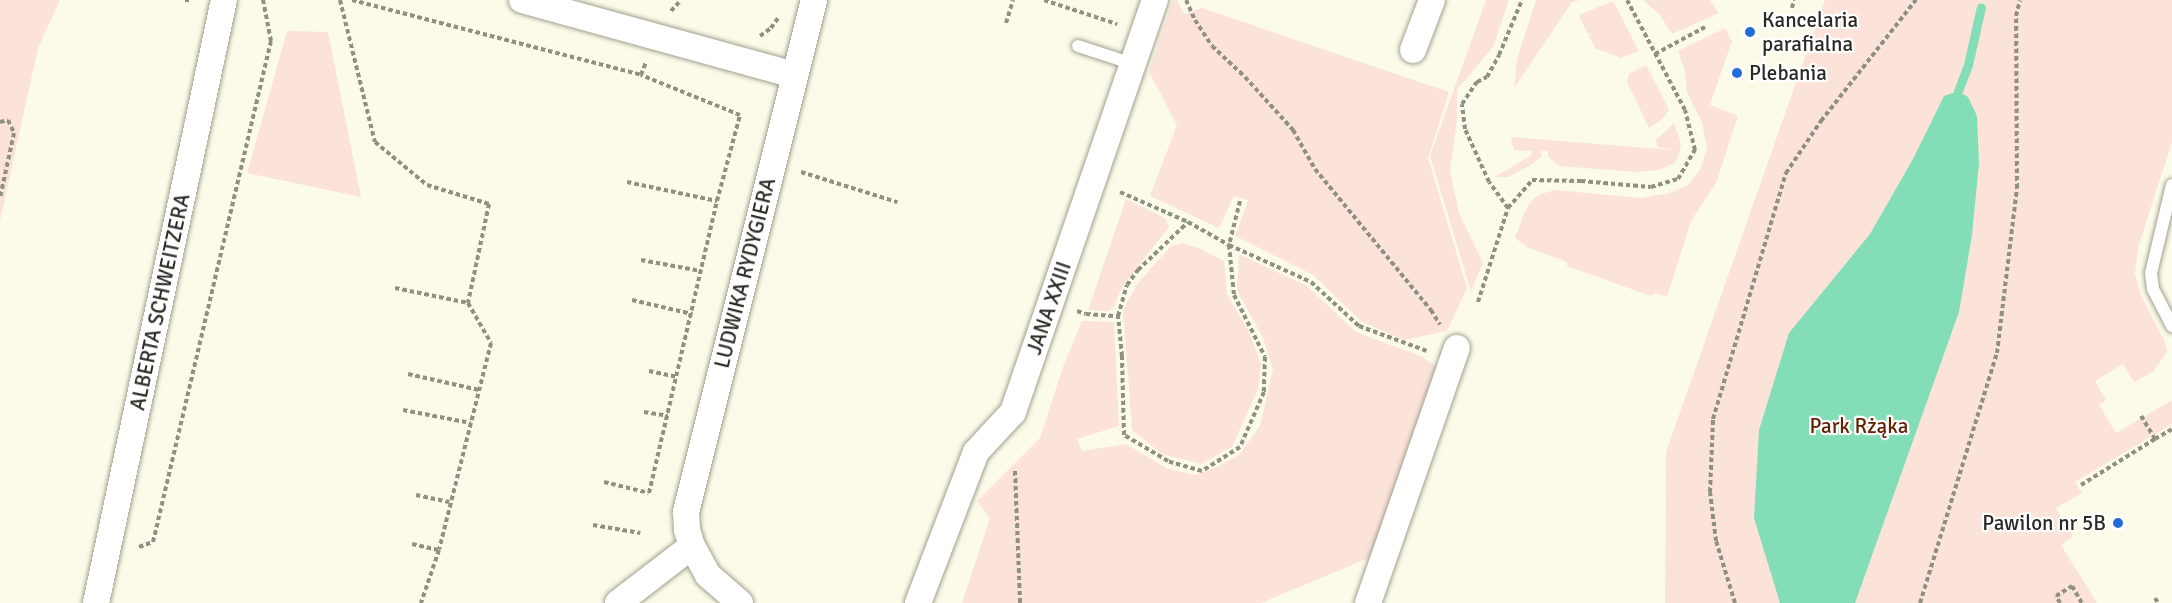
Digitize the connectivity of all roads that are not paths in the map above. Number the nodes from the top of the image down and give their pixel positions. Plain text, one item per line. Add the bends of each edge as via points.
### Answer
1 (224, 0) edge
2 (522, 0) edge
3 (814, 0) edge
4 (1155, 0) edge
5 (1432, 0) edge
6 (1078, 46) dead end
7 (1413, 50) dead end
8 (1133, 64) junction
9 (795, 75) junction
10 (2172, 185) edge
11 (2172, 326) edge
12 (1455, 354) road end
13 (692, 546) junction
14 (96, 603) edge
15 (618, 603) edge
16 (740, 603) edge
17 (918, 603) edge
18 (1368, 603) edge

1 - 14 street, ALBERTA SCHWEITZERA
2 - 9 street
3 - 9 street, LUDWIKA RYDYGIERA
4 - 8 street, JANA XXIII
5 - 7 street
6 - 8 lane
8 - 17 street, JANA XXIII via 1012,412 976,452
9 - 13 street, LUDWIKA RYDYGIERA via 690,489 686,512
10 - 11 lane via 2151,273 2153,289
12 - 18 street
13 - 15 street
13 - 16 street, LUDWIKA RYDYGIERA via 708,575

